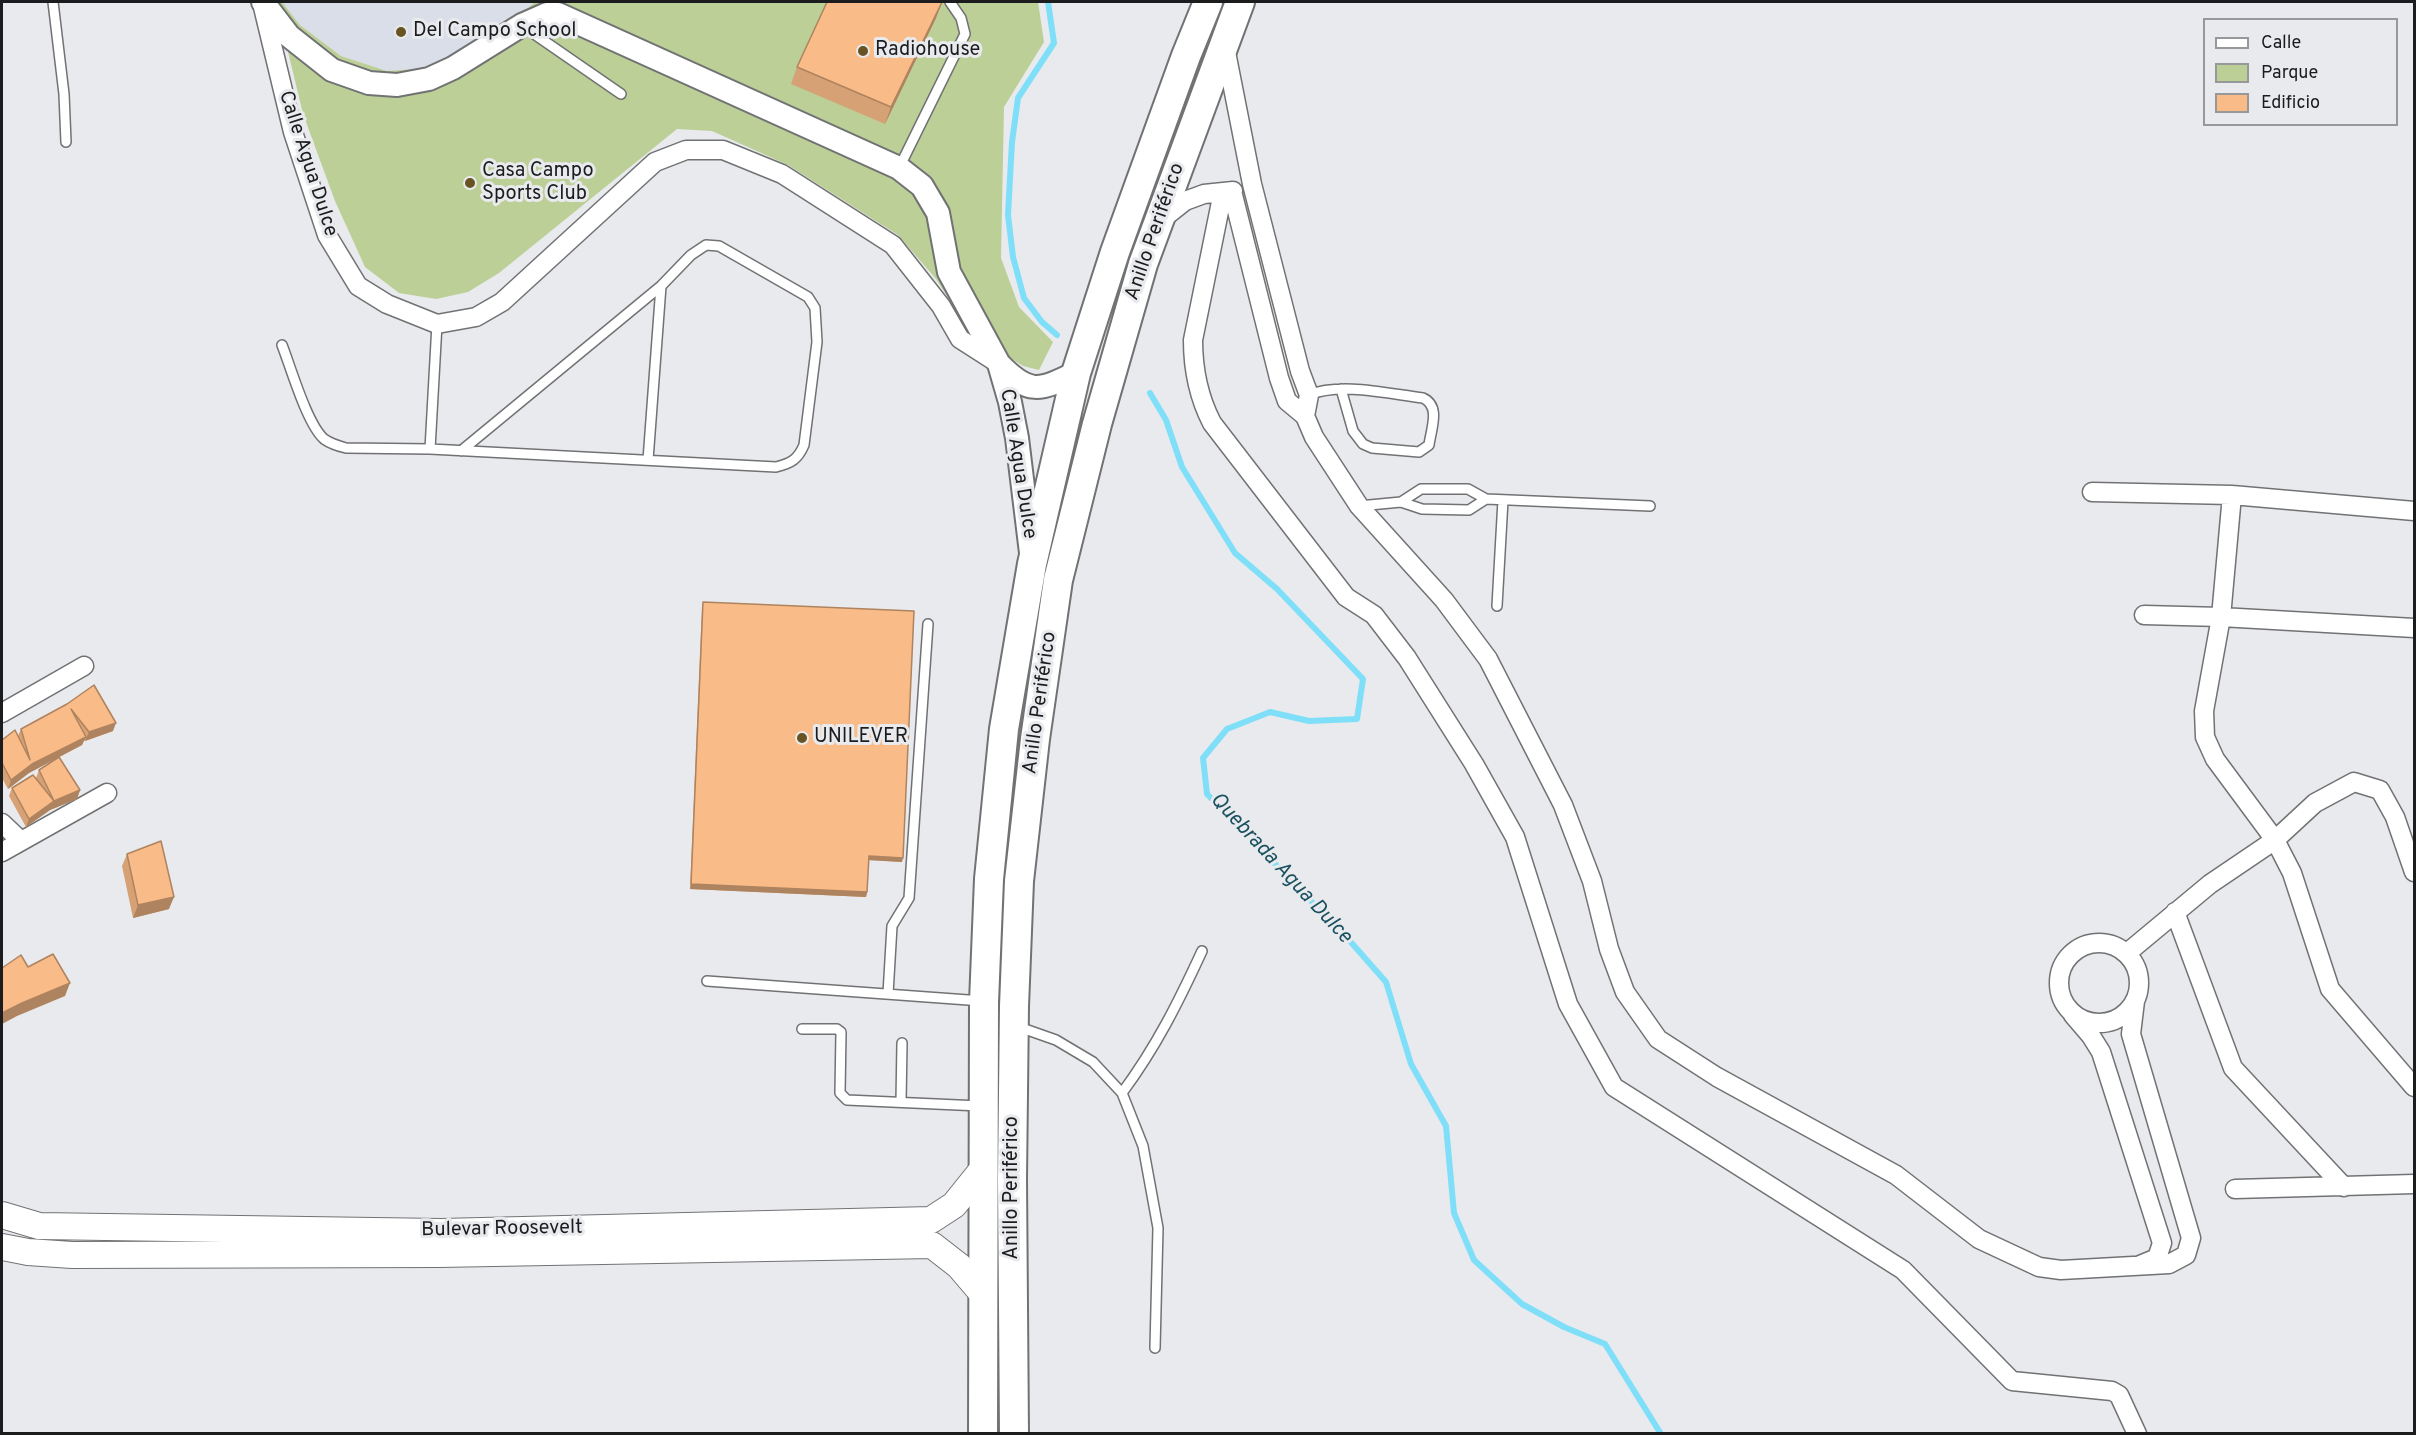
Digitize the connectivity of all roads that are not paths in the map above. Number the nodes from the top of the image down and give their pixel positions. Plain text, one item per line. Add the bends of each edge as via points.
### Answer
1 (53, 2) edge
2 (262, 2) edge
3 (950, 2) edge
4 (1208, 2) edge
5 (1240, 2) edge
6 (522, 25) junction
7 (1224, 43) junction
8 (621, 94) dead end
9 (66, 142) dead end
10 (899, 168) junction
11 (1252, 184) junction
12 (1227, 192) junction
13 (1158, 222) junction
14 (661, 286) junction
15 (437, 324) junction
16 (282, 345) dead end
17 (999, 364) junction
18 (1076, 372) junction
19 (1341, 389) junction
20 (1309, 395) junction
21 (1305, 416) junction
22 (430, 449) junction
23 (461, 451) junction
24 (648, 460) junction
25 (2092, 492) dead end
26 (2232, 495) junction
27 (1486, 499) junction
28 (1503, 500) junction
29 (1401, 502) junction
30 (1359, 506) junction
31 (1650, 506) dead end
32 (2415, 511) edge
33 (1032, 564) junction
34 (1497, 606) dead end
35 (2144, 615) dead end
36 (2221, 617) junction
37 (928, 624) dead end
38 (2415, 628) edge
39 (84, 666) dead end
40 (2, 713) edge
41 (107, 793) dead end
42 (2, 823) edge
43 (2275, 840) junction
44 (21, 841) junction
45 (2, 852) edge
46 (2415, 872) edge
47 (2175, 912) junction
48 (1202, 951) dead end
49 (2127, 953) junction
50 (708, 981) dead end
51 (888, 994) junction
52 (2135, 1001) junction
53 (984, 1002) junction
54 (2073, 1015) junction
55 (1014, 1026) junction
56 (802, 1029) dead end
57 (902, 1043) dead end
58 (2415, 1087) edge
59 (1122, 1093) junction
60 (900, 1102) junction
61 (983, 1106) junction
62 (983, 1169) junction
63 (2415, 1184) edge
64 (2344, 1187) junction
65 (2235, 1189) dead end
66 (2, 1215) edge
67 (931, 1220) junction
68 (932, 1245) junction
69 (2, 1246) edge
70 (2139, 1266) junction
71 (982, 1293) junction
72 (1155, 1348) dead end
73 (983, 1434) edge
74 (1014, 1434) edge
75 (2136, 1434) edge

1 - 9 lane
2 - 6 street via 289,36 332,70 369,83 397,85 429,79
2 - 15 street, Calle Agua Dulce via 293,132 327,235 358,286 387,304
3 - 10 lane via 961,18 964,34
4 - 18 highway, Anillo Periférico via 1115,252
5 - 7 highway, Anillo Periférico
6 - 8 lane
6 - 10 street via 547,14 558,14
7 - 11 street
7 - 13 highway, Anillo Periférico
10 - 17 street via 922,186 938,213 949,272
11 - 12 street
11 - 20 street
12 - 13 street via 1185,201
12 - 21 street via 1287,401
12 - 75 street via 1193,340 1201,402 1212,423 1346,597 1374,615 1407,658 1474,764 1515,837 1568,1004 1614,1087 1903,1270 2012,1381 2112,1391 2119,1395
13 - 55 highway, Anillo Periférico via 1097,424 1058,580 1019,881
14 - 23 lane
14 - 24 lane
14 - 24 lane via 691,255 706,245 718,246 808,297 815,308 817,342 804,445 799,457 790,464 776,467
15 - 17 street, Calle Agua Dulce via 476,317 502,302 655,162 686,150 723,150 782,174 893,245 941,306 960,339
15 - 22 lane
16 - 22 lane via 314,426 329,442 346,448
17 - 18 street, Calle Agua Dulce via 1025,386 1053,384
17 - 33 street, Calle Agua Dulce via 1017,438
18 - 33 highway, Anillo Periférico
19 - 19 lane via 1431,401 1434,407 1429,445 1419,452 1363,444 1353,432
19 - 20 lane
20 - 21 street
21 - 30 street via 1314,437
22 - 23 lane
23 - 24 lane
25 - 26 street
26 - 32 street
26 - 36 street
27 - 28 lane
27 - 29 lane via 1469,510 1422,509
27 - 29 lane via 1468,489 1420,489
28 - 31 lane
28 - 34 lane
29 - 30 lane
30 - 70 street via 1444,600 1488,659 1563,805 1592,881 1609,949 1625,992 1658,1039 1717,1077 1896,1175 1979,1239 1999,1249 2050,1269
33 - 53 highway, Anillo Periférico via 1004,729 989,879
35 - 36 street
36 - 38 street
36 - 43 street via 2204,711 2205,737 2215,759
37 - 51 lane via 909,898 892,926
39 - 40 street
41 - 44 street
42 - 44 street
43 - 46 street via 2315,803 2354,782 2380,790 2395,817
43 - 47 street
43 - 58 street via 2292,873 2330,988
44 - 45 street
47 - 49 street
47 - 64 street via 2233,1068
48 - 59 lane via 1149,1057
49 - 52 street via 2139,973
49 - 54 street via 2104,942 2091,943 2069,956 2061,967 2059,993
50 - 51 lane
51 - 53 lane
52 - 54 street via 2122,1017 2110,1022 2090,1023
52 - 70 street via 2131,1034 2191,1238 2186,1255 2169,1264
53 - 61 highway, Anillo Periférico
54 - 70 street via 2101,1052 2162,1243 2157,1258
55 - 59 lane via 1056,1040 1093,1062
55 - 74 highway, Anillo Periférico
56 - 60 lane via 840,1032 843,1098
57 - 60 lane
59 - 72 lane via 1143,1146 1158,1228
60 - 61 lane
61 - 62 highway, Anillo Periférico
62 - 67 main road via 954,1205
62 - 71 highway, Anillo Periférico
63 - 64 street
64 - 65 street
66 - 67 main road, Bulevar Roosevelt via 39,1226 441,1232
67 - 68 main road
68 - 69 main road, Bulevar Roosevelt via 344,1255 72,1255
68 - 71 main road via 959,1266
71 - 73 highway, Anillo Periférico

